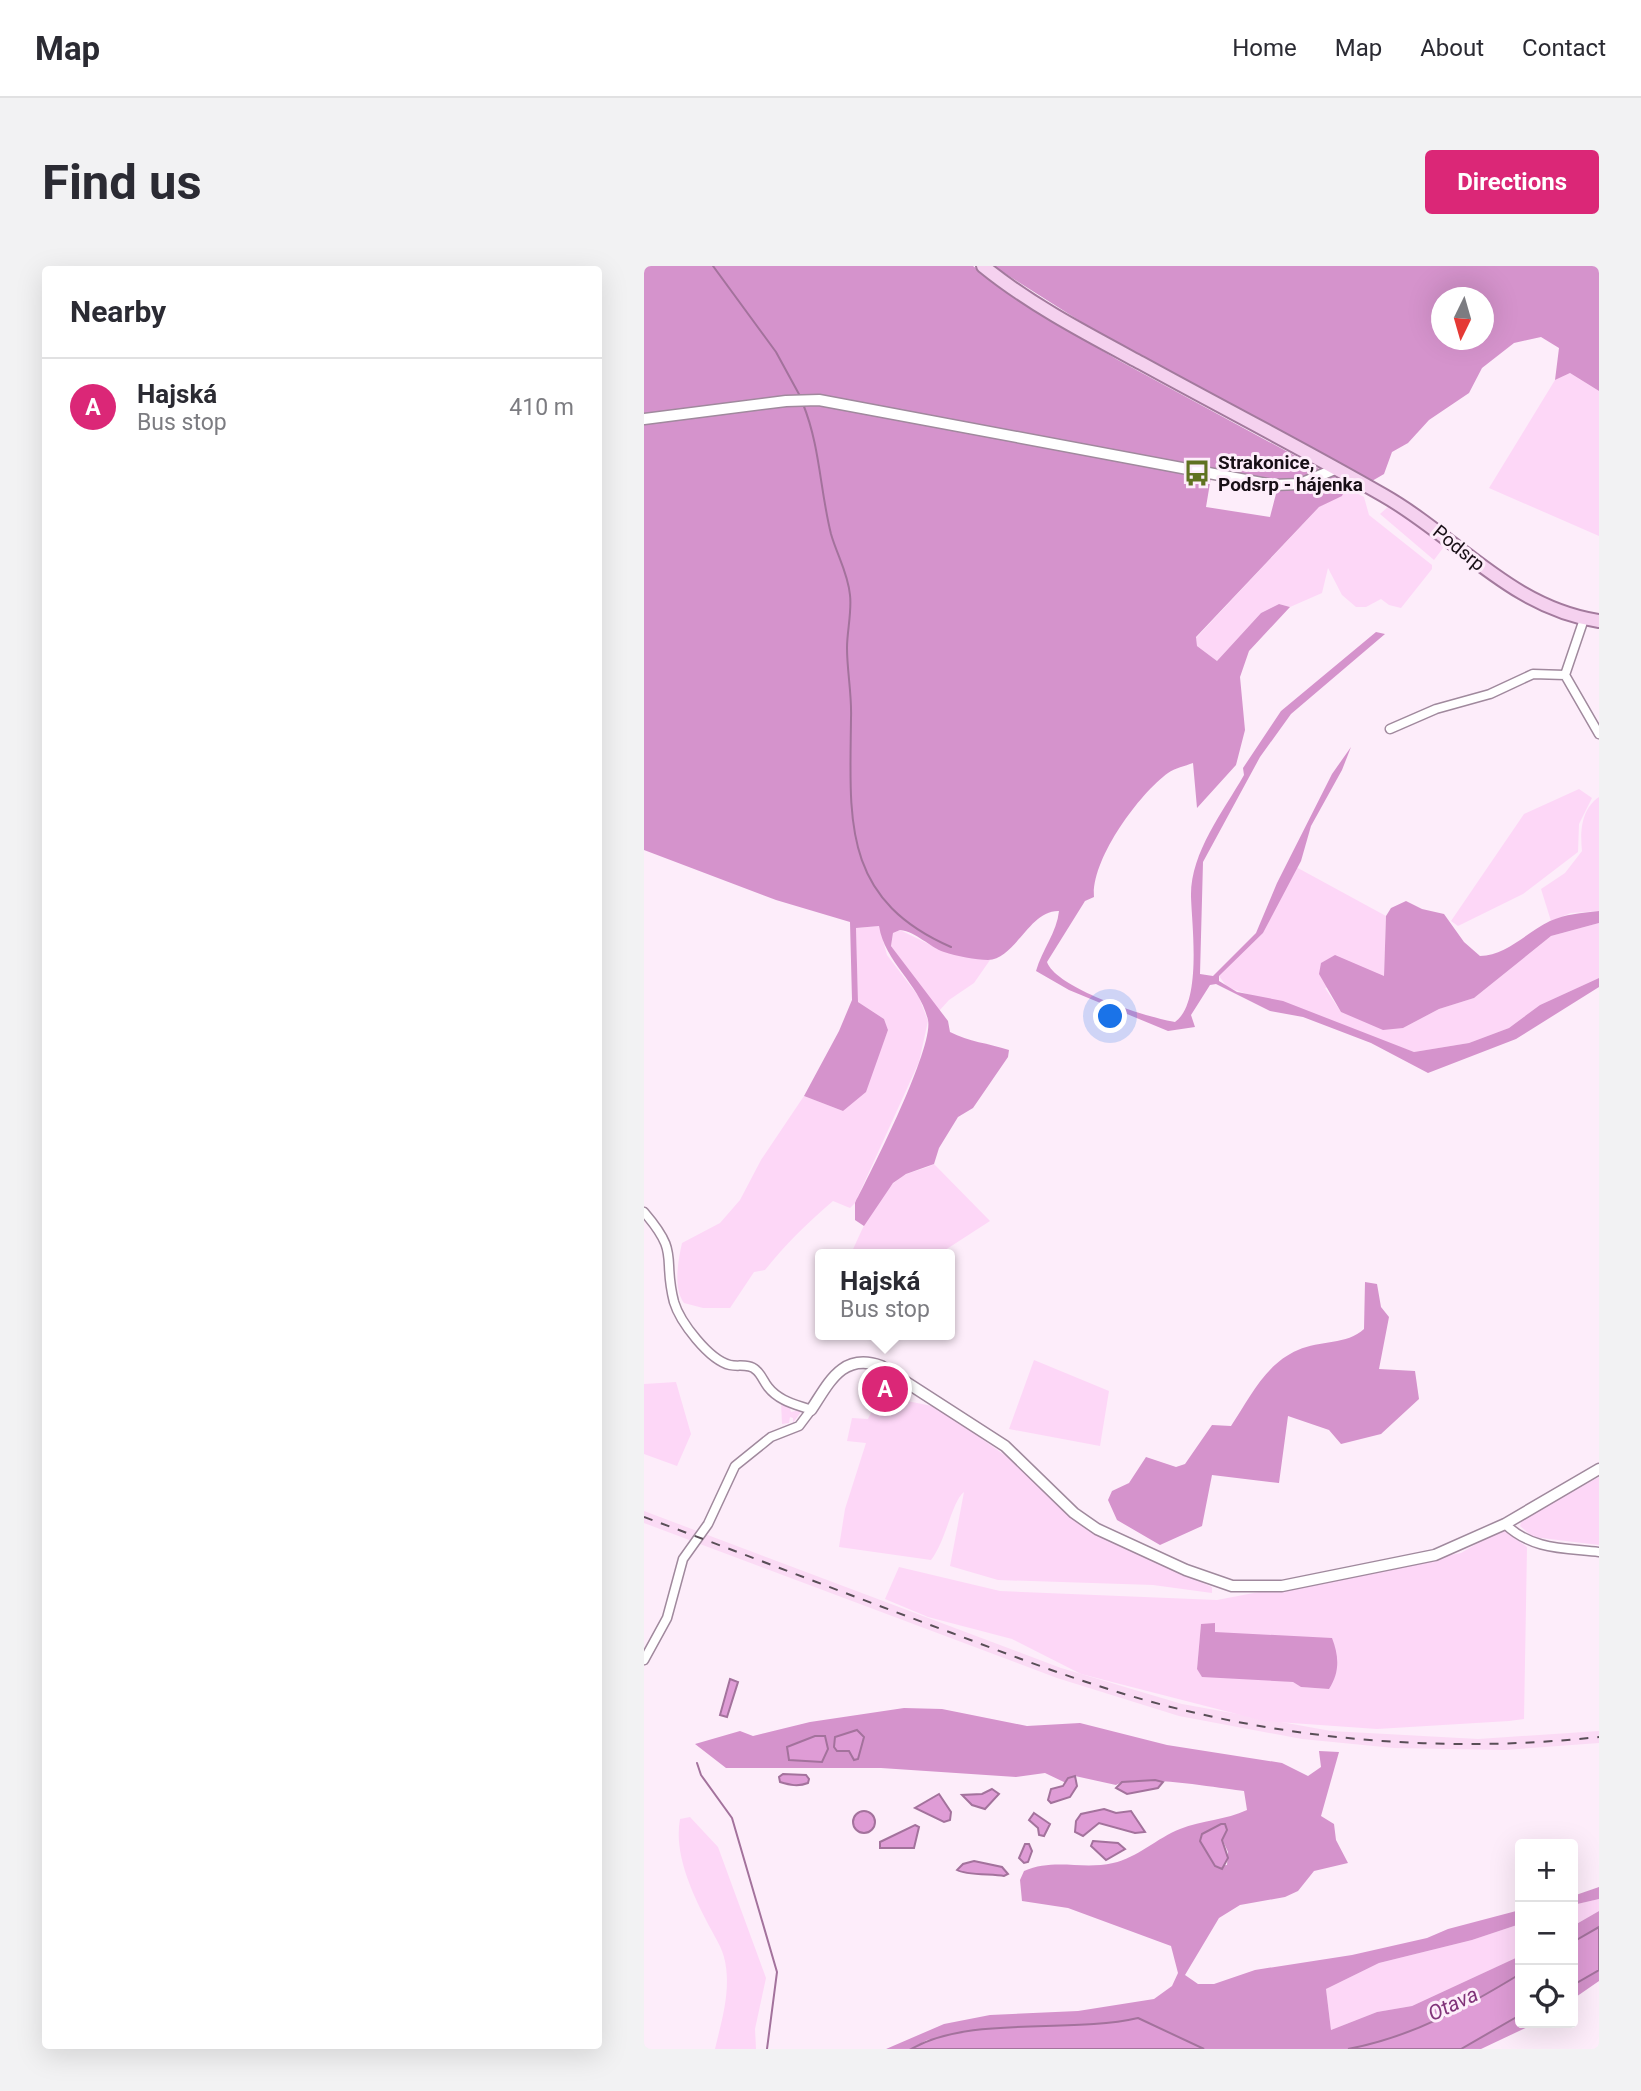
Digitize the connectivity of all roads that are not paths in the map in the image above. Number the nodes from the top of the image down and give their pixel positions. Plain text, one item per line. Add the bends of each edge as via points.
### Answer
1 (983, 266) edge
2 (644, 419) edge
3 (1335, 469) junction
4 (1584, 619) junction
5 (1599, 621) edge
6 (1565, 675) junction
7 (1390, 729) dead end
8 (1599, 734) edge
9 (644, 1212) edge
10 (811, 1410) junction
11 (1599, 1469) edge
12 (1505, 1524) junction
13 (1599, 1552) edge
14 (644, 1660) edge

1 - 3 main road, Podsrp via 1056,316
2 - 3 street via 820,400 1273,485 1300,484
3 - 4 main road, Podsrp via 1428,523 1523,596
4 - 5 main road, Podsrp
4 - 6 street
6 - 7 street via 1533,674
6 - 8 street
9 - 10 street via 670,1250 674,1299 681,1320 697,1340 723,1362 757,1370 781,1399
10 - 12 street via 834,1376 848,1366 860,1361 881,1366 1005,1446 1074,1513 1097,1529 1232,1586 1282,1586 1435,1555
10 - 14 street via 799,1426 771,1437 735,1466 708,1524 683,1559 667,1618
11 - 12 street
12 - 13 street via 1533,1544

